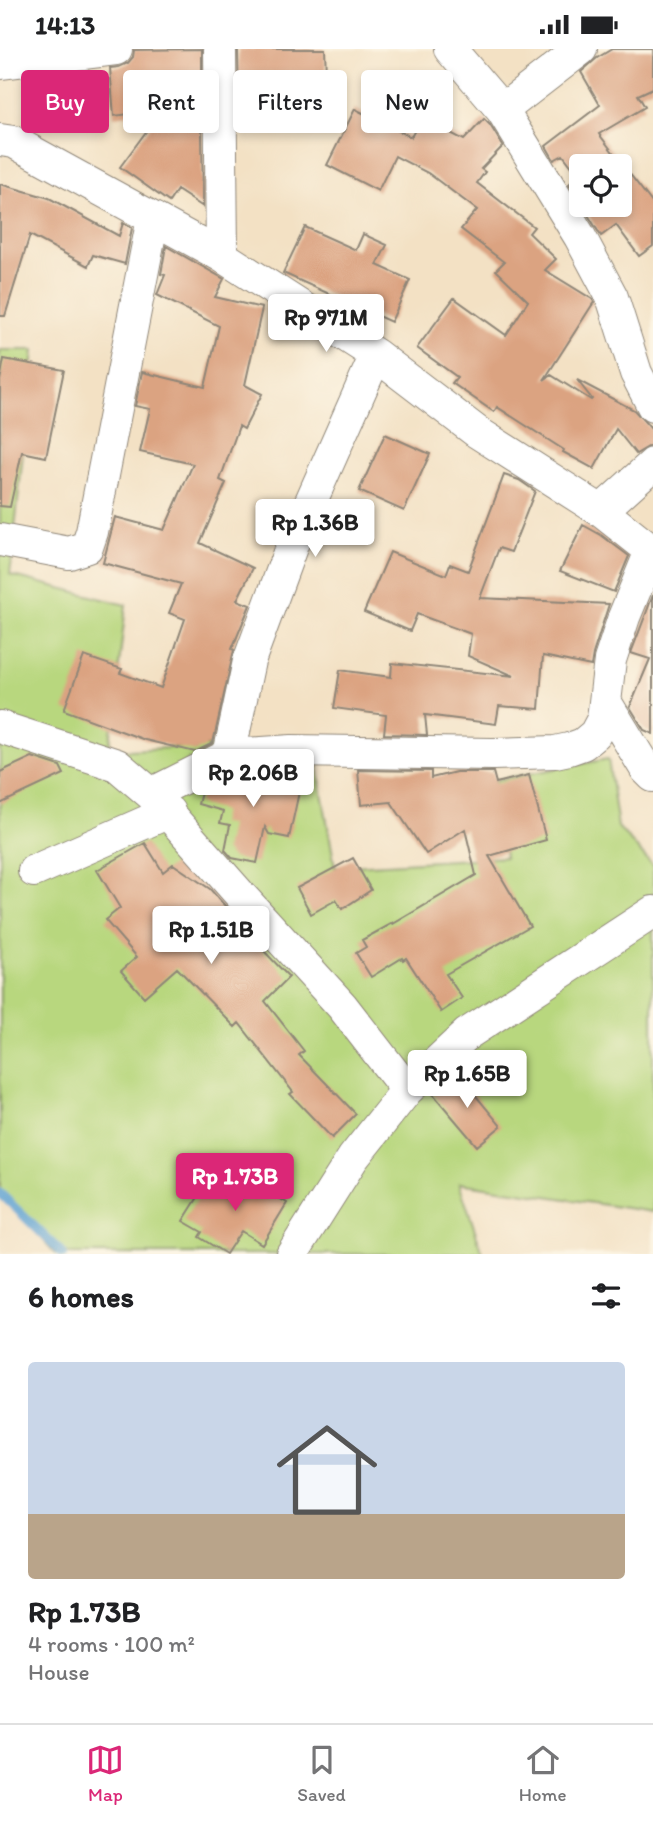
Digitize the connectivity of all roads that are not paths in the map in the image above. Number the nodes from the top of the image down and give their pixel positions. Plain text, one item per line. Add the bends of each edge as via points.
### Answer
1 (116, 49) edge
2 (219, 49) edge
3 (450, 49) edge
4 (581, 49) edge
5 (0, 63) edge
6 (502, 110) junction
7 (0, 140) edge
8 (153, 218) junction
9 (222, 256) junction
10 (376, 355) junction
11 (653, 407) edge
12 (653, 464) edge
13 (601, 511) junction
14 (0, 540) edge
15 (652, 551) edge
16 (606, 703) junction
17 (0, 727) edge
18 (229, 755) junction
19 (653, 776) edge
20 (160, 803) junction
21 (34, 871) dead end
22 (653, 912) edge
23 (407, 1090) junction
24 (292, 1254) edge

1 - 5 street
2 - 9 street
3 - 6 street
4 - 6 street
6 - 11 street via 612,297 636,373
7 - 8 street via 13,142
8 - 9 street
8 - 14 street via 87,547 69,553
9 - 10 street
10 - 13 street via 477,432
10 - 18 street via 293,542 263,623
12 - 13 street
13 - 15 street
15 - 16 street via 610,660
16 - 18 street via 595,734 583,744 555,752
16 - 19 street
17 - 20 street via 117,765
18 - 20 street
20 - 21 street
20 - 23 street via 342,1006
22 - 23 street via 467,1034
23 - 24 street via 353,1159

